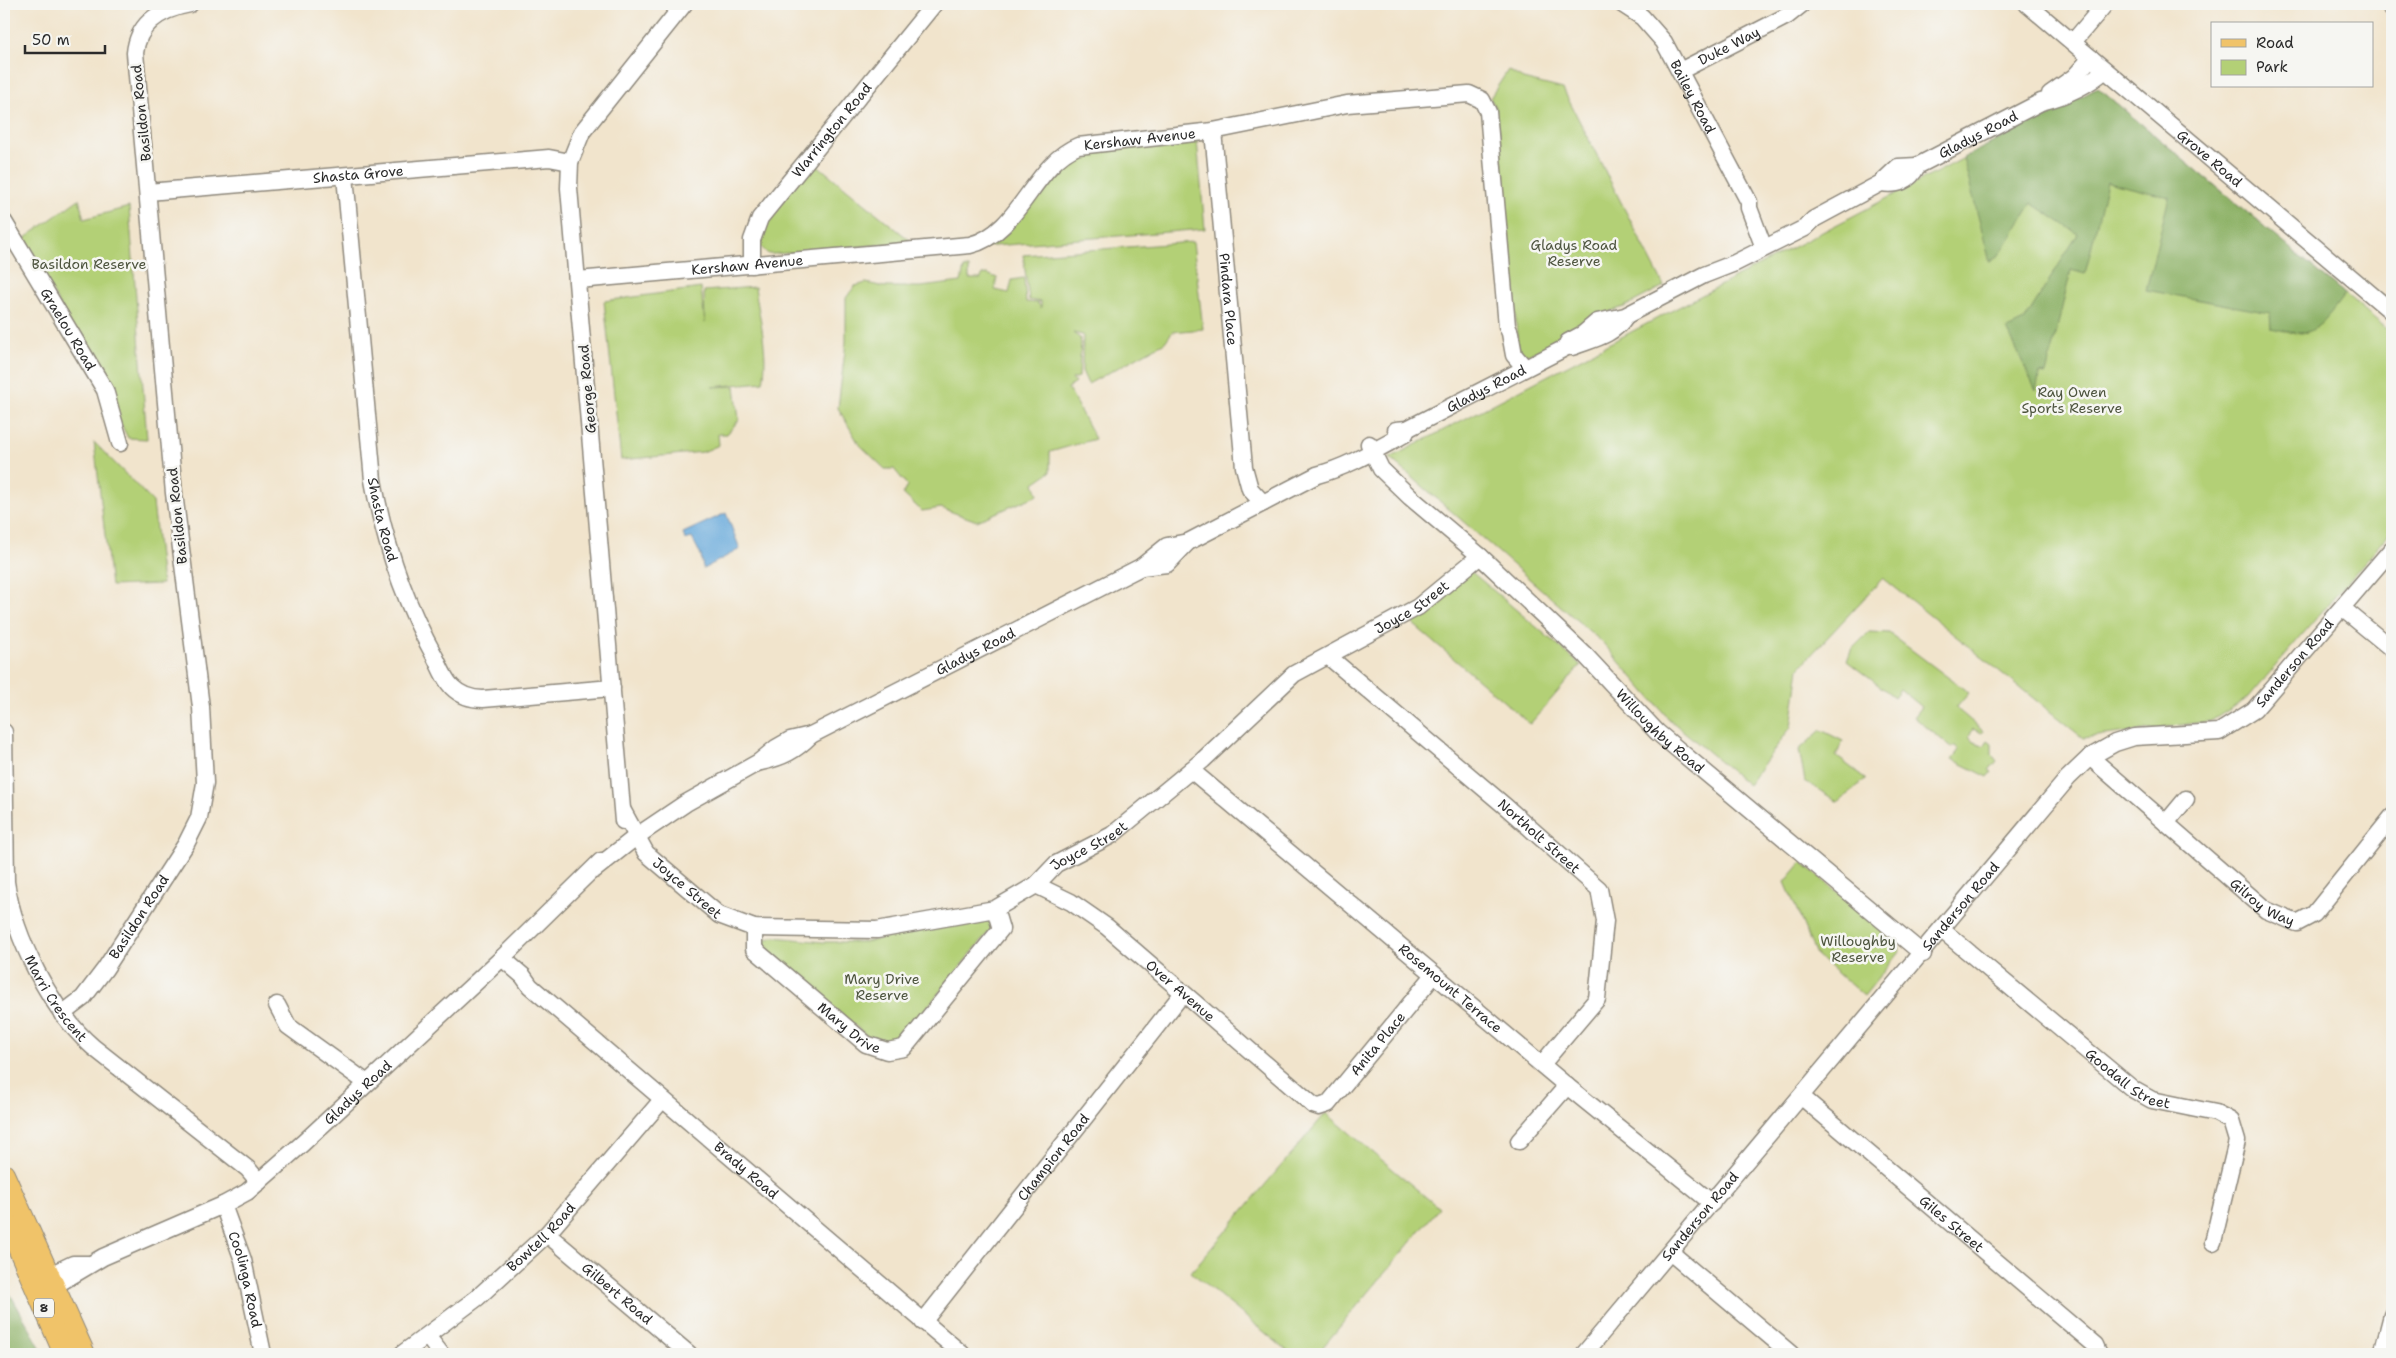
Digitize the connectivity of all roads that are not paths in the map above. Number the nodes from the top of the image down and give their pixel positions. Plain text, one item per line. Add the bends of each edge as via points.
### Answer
1 (190, 4) edge
2 (684, 4) edge
3 (934, 4) edge
4 (1622, 4) edge
5 (1802, 4) edge
6 (2027, 4) edge
7 (2105, 4) edge
8 (2388, 4) edge
9 (2392, 9) edge
10 (2073, 42) junction
11 (2092, 58) junction
12 (2105, 70) junction
13 (1680, 71) junction
14 (2041, 102) junction
15 (1213, 131) junction
16 (570, 162) junction
17 (345, 176) junction
18 (148, 192) junction
19 (4, 222) edge
20 (1769, 242) junction
21 (752, 265) junction
22 (578, 280) junction
23 (2392, 312) edge
24 (1507, 326) junction
25 (1525, 368) junction
26 (1510, 376) junction
27 (120, 443) dead end
28 (1371, 447) junction
29 (1356, 456) junction
30 (1244, 467) junction
31 (1410, 497) junction
32 (1263, 503) junction
33 (1248, 511) junction
34 (2392, 549) edge
35 (1480, 556) junction
36 (2342, 608) junction
37 (2392, 649) edge
38 (1329, 657) junction
39 (612, 688) junction
40 (4, 732) edge
41 (2090, 757) junction
42 (1191, 770) junction
43 (2186, 799) dead end
44 (2392, 817) edge
45 (2166, 823) junction
46 (631, 836) junction
47 (1036, 885) junction
48 (995, 909) junction
49 (754, 928) junction
50 (1942, 930) junction
51 (1923, 954) junction
52 (498, 961) junction
53 (1434, 975) junction
54 (1183, 993) junction
55 (278, 1005) dead end
56 (62, 1014) junction
57 (1542, 1064) junction
58 (367, 1083) junction
59 (1567, 1086) junction
60 (1802, 1097) junction
61 (662, 1100) junction
62 (1319, 1107) joint
63 (1519, 1141) dead end
64 (4, 1174) edge
65 (259, 1182) junction
66 (1712, 1203) junction
67 (223, 1205) junction
68 (4, 1216) edge
69 (547, 1234) junction
70 (2213, 1242) dead end
71 (1670, 1252) junction
72 (23, 1263) junction
73 (54, 1282) junction
74 (2392, 1315) edge
75 (923, 1322) junction
76 (427, 1336) junction
77 (65, 1354) edge
78 (85, 1354) edge
79 (263, 1354) edge
80 (402, 1354) edge
81 (441, 1354) edge
82 (689, 1354) edge
83 (962, 1354) edge
84 (1584, 1354) edge
85 (1791, 1354) edge
86 (2099, 1354) edge
87 (2382, 1354) edge

1 - 18 street, Basildon Road via 168,10 149,21 142,29 136,47
2 - 16 street, George Road via 588,123
3 - 21 street, Warrington Road via 760,218 752,240
4 - 13 street, Bailey Road via 1659,34
5 - 13 street, Duke Way via 1788,16
6 - 10 street, Grove Road
7 - 10 street
8 - 9 street
10 - 11 street, Grove Road
11 - 12 street, Grove Road
11 - 14 street, Gladys Road via 2074,77
12 - 14 street, Gladys Road via 2085,85
12 - 23 street, Grove Road
13 - 20 street, Bailey Road via 1753,205
14 - 20 street, Gladys Road via 1917,166 1901,183 1881,183 1814,219 1804,220
15 - 21 street, Kershaw Avenue via 1101,142 1070,149 994,234 978,243
15 - 24 street, Kershaw Avenue via 1348,104 1463,94 1479,98 1488,112
15 - 30 street, Pindara Place
16 - 17 street, Shasta Grove via 549,158
16 - 22 street, George Road via 569,188
17 - 18 street, Shasta Grove
17 - 39 street, Shasta Road via 371,472 385,530 422,634 448,682 469,698
18 - 56 street, Basildon Road via 174,493 201,707 204,791 190,836 124,940 83,998
19 - 27 street, Graelou Road via 104,390
20 - 25 street, Gladys Road via 1722,269 1625,316 1595,323 1568,342 1565,348
21 - 22 street, Kershaw Avenue
22 - 39 street, George Road
24 - 25 street, Kershaw Avenue via 1514,355
24 - 26 street, Kershaw Avenue via 1504,332
25 - 26 street, Gladys Road
26 - 28 street, Gladys Road via 1406,429 1405,434
28 - 29 street, Gladys Road
28 - 31 street, Willoughby Road via 1382,469
29 - 31 street, Willoughby Road via 1399,492
29 - 32 street, Gladys Road via 1334,470
30 - 32 street, Pindara Place via 1250,489
30 - 33 street, Pindara Place via 1243,488
31 - 35 street, Willoughby Road
32 - 33 street, Gladys Road
33 - 46 street, Gladys Road via 1188,542 1167,546 1141,567 811,735 782,758 759,762 686,803 662,811
34 - 36 street, Sanderson Road
35 - 38 street, Joyce Street via 1418,607
35 - 51 street, Willoughby Road via 1585,655 1657,732
36 - 37 street
36 - 41 street, Sanderson Road via 2254,710 2219,732 2134,737
38 - 42 street, Joyce Street via 1294,674
38 - 57 street, Northolt Street via 1599,889 1605,921 1597,999
39 - 46 street, George Road via 623,811
40 - 56 street, Marri Crescent via 9,900 23,940
41 - 45 street, Gilroy Way
41 - 50 street, Sanderson Road via 2068,778
42 - 47 street, Joyce Street via 1112,835 1056,864
42 - 53 street, Rosemount Terrace
43 - 45 street
44 - 45 street, Gilroy Way via 2314,914 2297,923 2266,910
46 - 49 street, Joyce Street via 646,853 719,915
46 - 52 street, Gladys Road
47 - 48 street, Joyce Street
47 - 54 street, Over Avenue via 1086,912
48 - 49 street, Joyce Street via 878,930
48 - 49 street, Mary Drive via 1001,929 904,1048 887,1051 866,1044 754,949
50 - 51 street, Sanderson Road
50 - 70 street, Goodall Street via 2134,1090 2152,1100 2216,1113 2231,1121 2237,1141
51 - 60 street, Sanderson Road
52 - 58 street, Gladys Road
52 - 61 street, Brady Road via 515,980 530,986
53 - 57 street, Rosemount Terrace
53 - 62 street, Anita Place via 1328,1104
54 - 62 street, Over Avenue
54 - 75 street, Champion Road
55 - 58 street via 288,1026
56 - 65 street, Marri Crescent via 92,1047
57 - 59 street, Rosemount Terrace
58 - 65 street, Gladys Road
59 - 63 street
59 - 66 street, Rosemount Terrace
60 - 66 street, Sanderson Road
60 - 86 street, Giles Street via 2095,1345
61 - 69 street, Bowtell Road
61 - 75 street, Brady Road
64 - 73 main road, 8
65 - 67 street, Gladys Road
66 - 71 street, Sanderson Road
67 - 73 street, Gladys Road via 88,1264 73,1264 56,1272
67 - 79 street, Coolinga Road via 243,1260
68 - 72 main road, 8
69 - 76 street, Bowtell Road via 477,1298
69 - 82 street, Gilbert Road
71 - 84 street, Sanderson Road
71 - 85 street
72 - 73 main road
72 - 77 main road, 8
73 - 77 main road via 48,1296 65,1339
73 - 78 main road, 8
74 - 87 street
75 - 83 street, Brady Road
76 - 80 street, Bowtell Road
76 - 81 street

